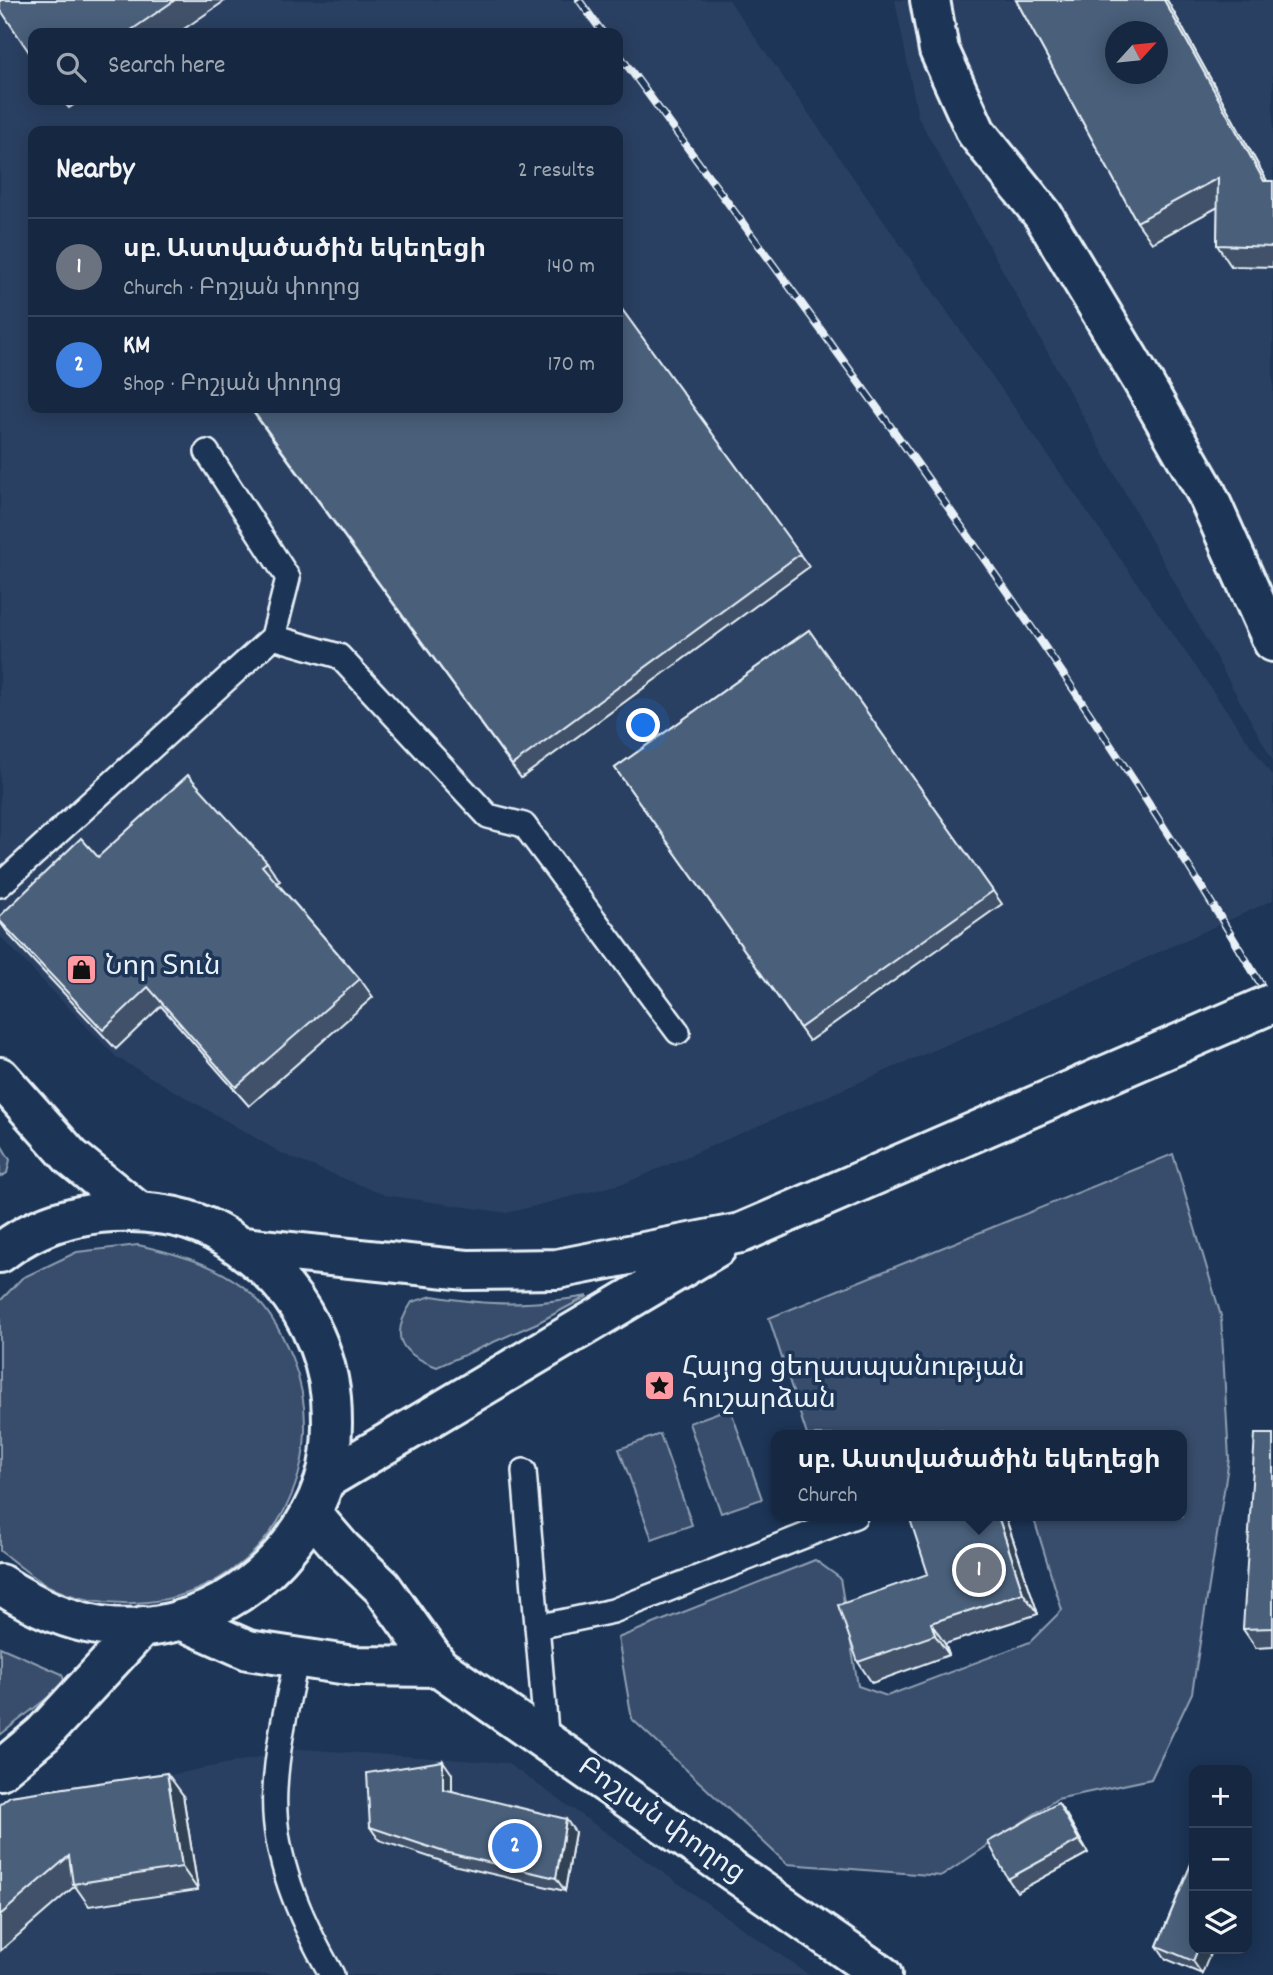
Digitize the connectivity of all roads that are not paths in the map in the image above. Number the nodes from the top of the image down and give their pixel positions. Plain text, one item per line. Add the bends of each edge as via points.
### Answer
1 (930, 0) edge
2 (207, 452) dead end
3 (273, 637) junction
4 (1273, 642) edge
5 (0, 885) edge
6 (1273, 1003) edge
7 (678, 1032) dead end
8 (0, 1077) edge
9 (136, 1210) junction
10 (741, 1233) junction
11 (243, 1247) junction
12 (0, 1253) edge
13 (524, 1471) dead end
14 (318, 1496) junction
15 (842, 1521) edge
16 (0, 1584) edge
17 (181, 1620) junction
18 (143, 1626) junction
19 (537, 1628) junction
20 (297, 1657) junction
21 (439, 1667) junction
22 (547, 1744) junction
23 (0, 1770) edge
24 (332, 1975) edge
25 (882, 1975) edge

1 - 4 main road via 939,50 975,132 1043,215 1149,393 1206,492
2 - 3 lane via 288,578
3 - 5 lane
3 - 7 lane via 339,656 488,816 524,825
6 - 10 main road, bridge
8 - 9 main road via 71,1157
9 - 11 main road via 174,1216
9 - 12 main road via 92,1213 51,1224
10 - 11 main road via 556,1269 467,1270
10 - 14 main road
11 - 14 main road via 282,1282 312,1326 329,1376 333,1428
13 - 19 lane
14 - 17 main road via 293,1543 261,1576 223,1603
14 - 21 main road, Բոշյան փողոց via 342,1549 382,1587
15 - 19 lane via 613,1611
16 - 18 main road via 67,1619 104,1626
17 - 18 main road
17 - 20 main road via 248,1650
18 - 23 main road via 43,1734
19 - 22 lane
20 - 21 main road via 354,1666
20 - 24 lane via 274,1791 278,1843 301,1920
21 - 22 main road, Բոշյան փողոց
22 - 25 main road, Բոշյան փողոց

